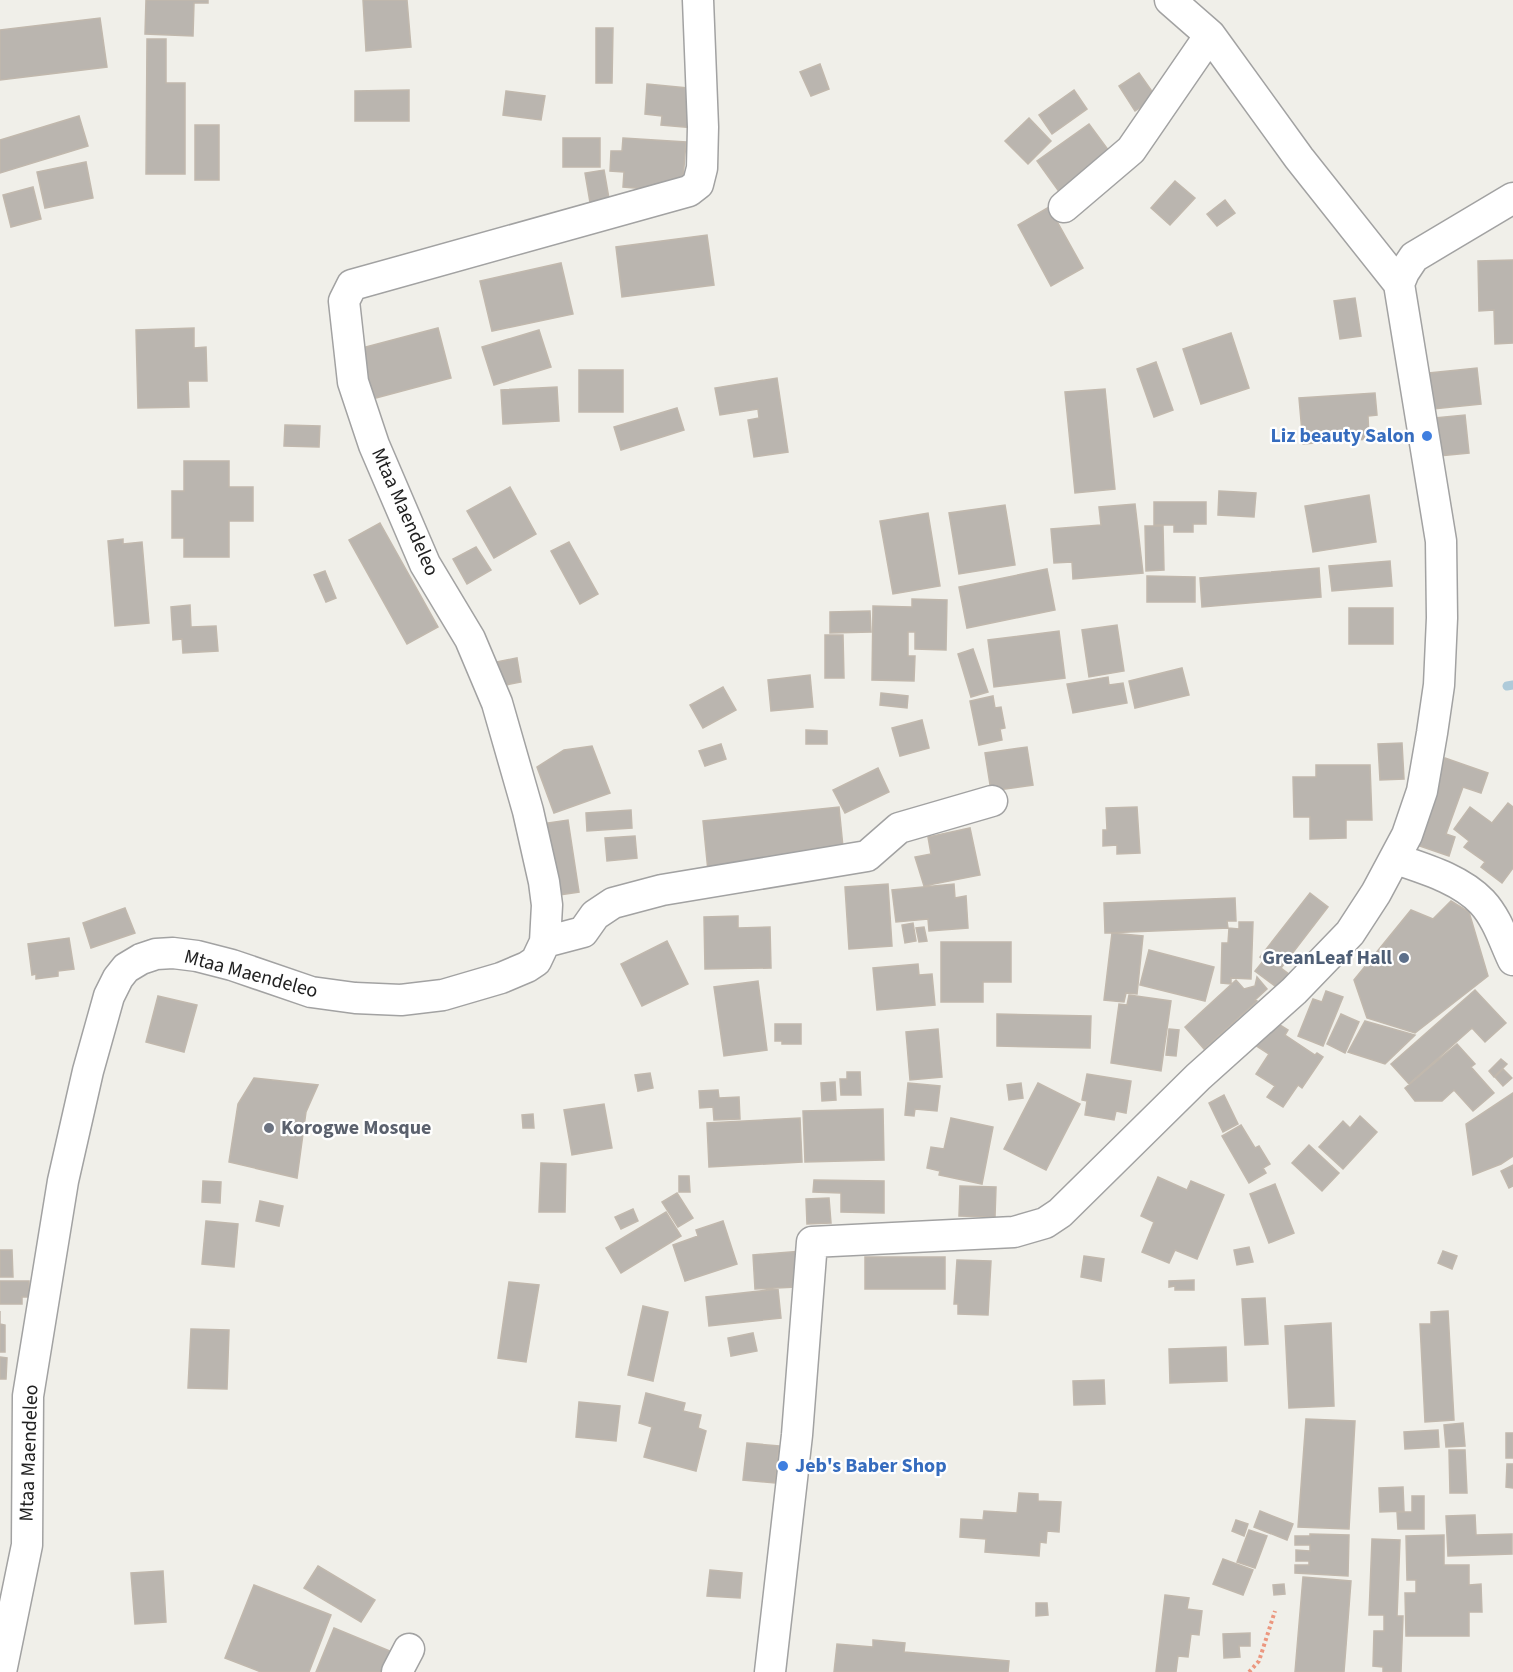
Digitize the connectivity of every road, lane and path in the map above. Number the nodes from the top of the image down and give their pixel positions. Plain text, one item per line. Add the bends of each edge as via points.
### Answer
1 (698, 0) edge
2 (1170, 0) edge
3 (1210, 35) junction
4 (1513, 198) edge
5 (1064, 207) dead end
6 (1399, 284) junction
7 (992, 801) dead end
8 (1396, 859) junction
9 (544, 942) junction
10 (1513, 960) edge
11 (1275, 1611) dead end
12 (1, 1672) edge
13 (770, 1672) edge
14 (1249, 1672) edge

1 - 9 street, Mtaa Maendeleo via 703,127 698,184 689,191 352,285 344,301 353,382 374,445 426,564 470,639 497,703 544,882
2 - 3 street
3 - 5 street via 1131,150
3 - 6 street via 1299,158
4 - 6 street via 1414,257
6 - 8 street via 1441,541 1442,618 1439,685 1422,791
7 - 9 street via 899,828 867,856 662,890 613,903 595,915 583,932
8 - 10 street via 1455,883 1482,902
8 - 13 street via 1350,933 1060,1213 1045,1223 1014,1232 812,1242 797,1436
9 - 12 street, Mtaa Maendeleo via 536,961 501,978 443,995 401,1000 311,992 232,965 173,953 141,959 118,978 109,996 88,1071 63,1182 28,1396 27,1545
11 - 14 path via 1259,1661

